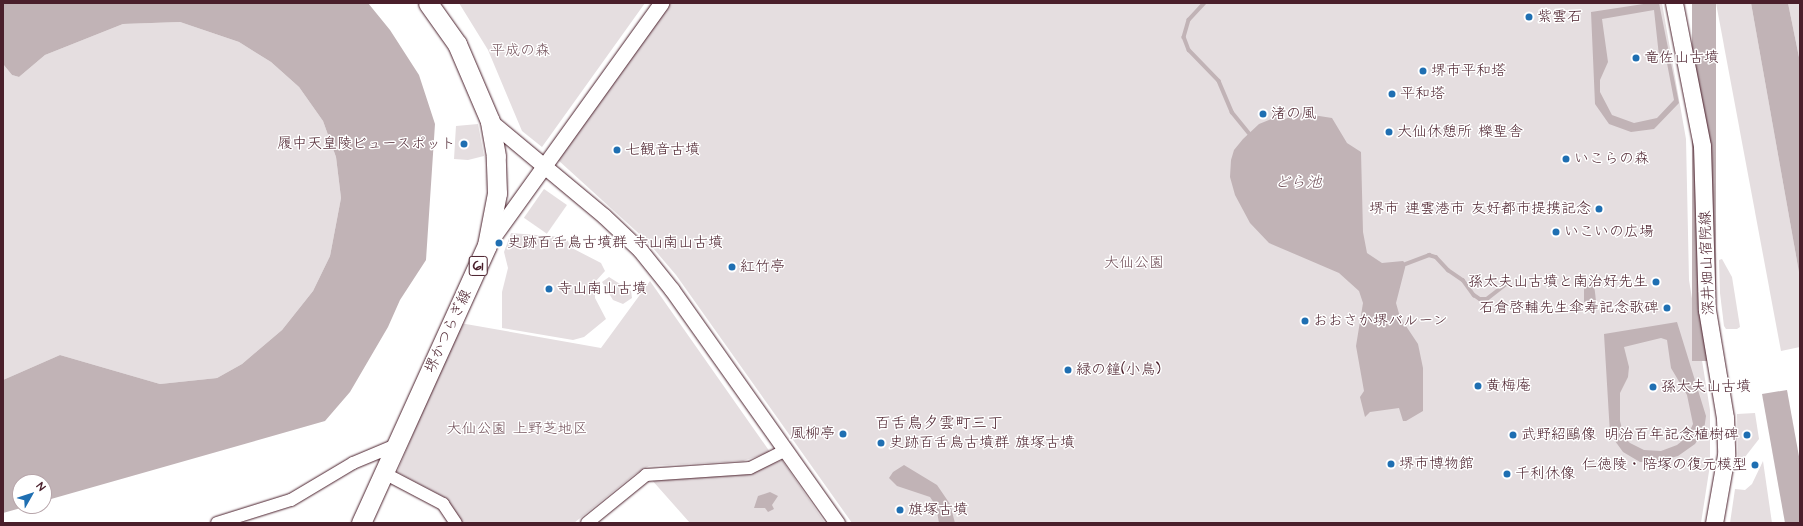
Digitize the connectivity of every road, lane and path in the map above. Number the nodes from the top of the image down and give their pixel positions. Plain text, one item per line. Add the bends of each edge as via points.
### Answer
1 (428, 3) edge
2 (661, 3) edge
3 (1674, 3) edge
4 (490, 121) junction
5 (544, 165) junction
6 (487, 245) junction
7 (396, 445) junction
8 (786, 450) junction
9 (384, 473) junction
10 (217, 523) edge
11 (361, 523) edge
12 (456, 523) edge
13 (587, 523) edge
14 (837, 523) edge
15 (1714, 523) edge

1 - 4 main road, 堺かつらぎ線 / 61 via 457,44
2 - 5 street
3 - 15 main road, 深井畑山宿院線 via 1702,146 1707,310 1725,418 1726,455
4 - 5 street
4 - 6 main road, 堺かつらぎ線 / 61 via 496,156 497,193
5 - 6 street
5 - 8 street via 623,232 648,259
6 - 7 main road, 堺かつらぎ線 / 61
7 - 9 main road, 堺かつらぎ線 / 61
7 - 10 street via 353,464 291,500
8 - 13 street via 750,468 646,475
8 - 14 street
9 - 11 main road, 堺かつらぎ線 / 61
9 - 12 street via 443,504

